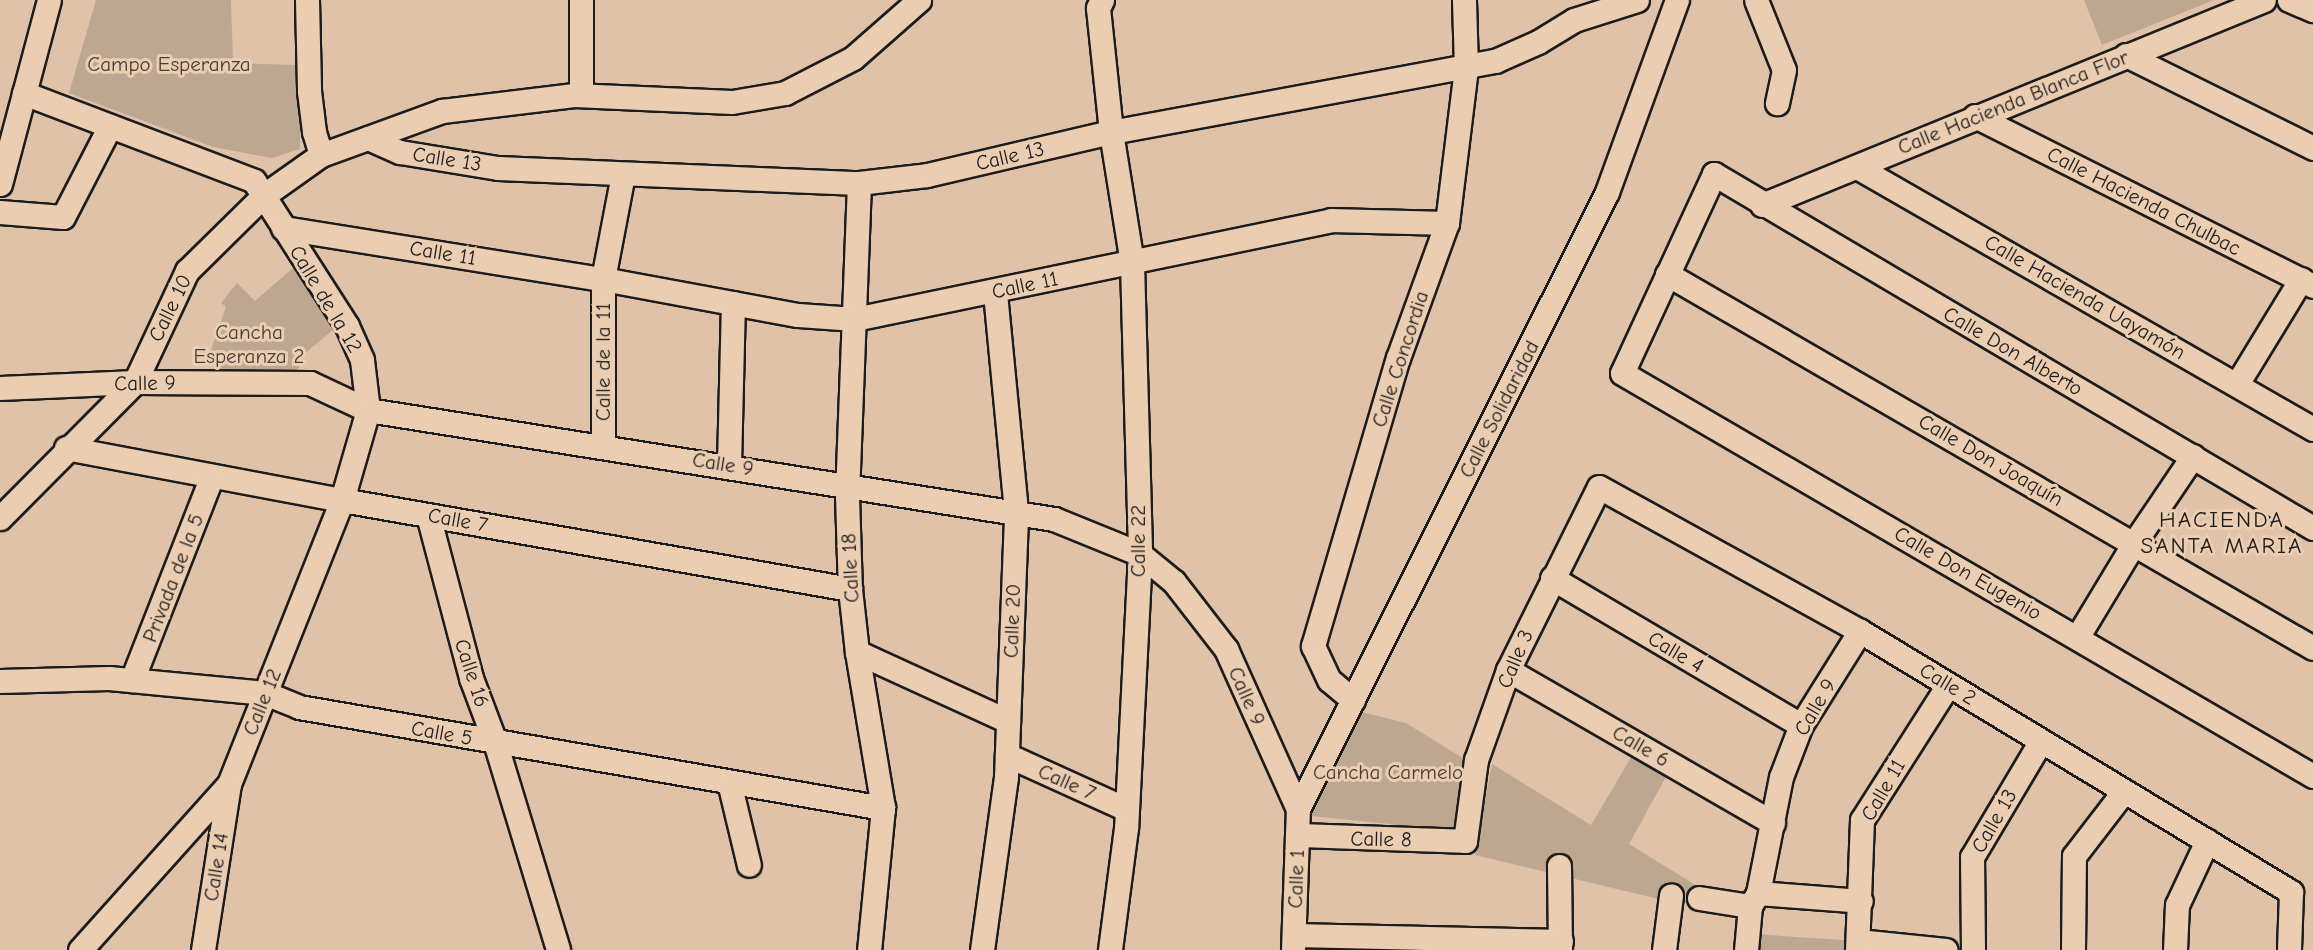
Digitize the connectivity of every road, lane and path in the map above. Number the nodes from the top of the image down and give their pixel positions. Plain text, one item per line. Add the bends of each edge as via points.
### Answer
1 (49, 0) edge
2 (307, 0) edge
3 (581, 0) edge
4 (1102, 0) edge
5 (1464, 0) edge
6 (1637, 0) edge
7 (1676, 0) edge
8 (1756, 0) edge
9 (2264, 0) edge
10 (2290, 0) edge
11 (905, 4) edge
12 (2313, 10) edge
13 (2126, 55) junction
14 (1466, 68) junction
15 (24, 93) junction
16 (581, 95) junction
17 (1777, 103) dead end
18 (1975, 116) junction
19 (110, 126) junction
20 (1111, 132) junction
21 (368, 138) junction
22 (2313, 148) edge
23 (321, 155) junction
24 (1857, 167) junction
25 (623, 174) junction
26 (859, 183) junction
27 (0, 184) edge
28 (263, 196) junction
29 (1762, 205) junction
30 (0, 212) edge
31 (1447, 223) junction
32 (283, 228) junction
33 (1132, 263) junction
34 (1667, 274) junction
35 (603, 279) junction
36 (2307, 283) edge
37 (995, 291) junction
38 (733, 303) junction
39 (855, 319) junction
40 (135, 382) junction
41 (2237, 384) junction
42 (0, 388) edge
43 (368, 410) junction
44 (2313, 429) edge
45 (603, 445) junction
46 (66, 448) junction
47 (2193, 456) junction
48 (729, 465) junction
49 (212, 476) junction
50 (848, 485) junction
51 (1599, 488) joint
52 (342, 500) junction
53 (1016, 511) junction
54 (428, 515) junction
55 (0, 518) edge
56 (2313, 528) edge
57 (2134, 543) junction
58 (1140, 554) junction
59 (1552, 578) junction
60 (850, 589) junction
61 (1860, 631) junction
62 (2078, 636) junction
63 (2313, 648) edge
64 (857, 652) junction
65 (1508, 670) junction
66 (132, 680) junction
67 (0, 681) edge
68 (1948, 685) junction
69 (265, 693) junction
70 (1353, 700) junction
71 (1009, 721) junction
72 (1801, 725) junction
73 (2041, 741) junction
74 (495, 742) junction
75 (1007, 755) junction
76 (2313, 776) edge
77 (729, 782) junction
78 (229, 784) junction
79 (2124, 791) junction
80 (883, 808) junction
81 (1126, 809) junction
82 (1298, 809) junction
83 (1773, 823) junction
84 (1297, 835) junction
85 (1465, 841) joint
86 (2207, 841) junction
87 (749, 865) dead end
88 (1559, 866) dead end
89 (1671, 895) dead end
90 (1699, 898) dead end
91 (1754, 899) junction
92 (1861, 901) junction
93 (1294, 942) edge
94 (1561, 945) edge
95 (1858, 946) edge
96 (80, 950) edge
97 (203, 950) edge
98 (558, 950) edge
99 (869, 950) edge
100 (982, 950) edge
101 (1110, 950) edge
102 (1664, 950) edge
103 (1746, 950) edge
104 (1946, 950) edge
105 (1973, 950) edge
106 (2073, 950) edge
107 (2175, 950) edge
108 (2289, 950) edge

1 - 15 street
2 - 23 street via 309,91
3 - 16 street
4 - 20 street, Calle 22 via 1098,8
5 - 14 street, Calle Concordia
6 - 14 street, Calle 13 via 1574,20 1538,42
7 - 70 street, Calle Solidaridad via 1607,192
8 - 17 street via 1784,71
9 - 13 street, Calle Hacienda Blanca Flor
10 - 12 street
11 - 16 street, Calle 10 via 853,58 785,93 732,103
13 - 18 street, Calle Hacienda Blanca Flor
13 - 22 street
14 - 20 street, Calle 13
14 - 31 street, Calle Concordia
15 - 19 street
15 - 27 street
16 - 21 street, Calle 10 via 442,111
18 - 24 street, Calle Hacienda Blanca Flor
18 - 36 street, Calle Hacienda Chulbac
19 - 28 street via 254,181
19 - 30 street via 63,217
20 - 26 street, Calle 13 via 928,175
20 - 33 street, Calle 22
21 - 23 street, Calle 10
21 - 25 street, Calle 13 via 400,152 498,167
23 - 28 street, Calle 10
24 - 29 street, Calle Hacienda Blanca Flor
24 - 41 street, Calle Hacienda Uayamón
25 - 26 street, Calle 13
25 - 35 street
26 - 39 street, Calle 18
28 - 32 street, Calle de la 12
28 - 40 street, Calle 10 via 187,271
29 - 34 street, Calle Don Alberto via 1714,174
29 - 47 street, Calle Don Alberto
31 - 33 street, Calle 11 via 1331,220
31 - 70 street, Calle Concordia via 1398,358 1313,646 1329,680
32 - 35 street, Calle 11
32 - 43 street, Calle de la 12 via 346,326 362,360
33 - 37 street, Calle 11
33 - 58 street, Calle 22
34 - 57 street, Calle Don Joaquín
34 - 62 street, Calle Don Eugenio via 1622,373
35 - 38 street, Calle 11
35 - 45 street, Calle de la 11
36 - 41 street
37 - 39 street, Calle 11
37 - 53 street, Calle 20
38 - 39 street, Calle 11
38 - 48 street
39 - 50 street, Calle 18
40 - 42 street, Calle 9
40 - 43 street, Calle 9 via 310,383
40 - 46 street, Calle 10
41 - 44 street, Calle Hacienda Uayamón
43 - 45 street, Calle 9
43 - 52 street, Calle 12
45 - 48 street, Calle 9
46 - 49 street, Calle 7
46 - 55 street, Calle 10
47 - 56 street, Calle Don Alberto
47 - 57 street
48 - 50 street, Calle 9
49 - 52 street, Calle 7
49 - 66 street, Privada de la 5
50 - 53 street, Calle 9
50 - 60 street, Calle 18
51 - 59 street, Calle 3
51 - 61 street, Calle 2
52 - 54 street, Calle 7
52 - 69 street, Calle 12
53 - 58 street, Calle 9 via 1054,519
53 - 71 street, Calle 20
54 - 60 street, Calle 7
54 - 74 street, Calle 16 via 471,678
57 - 62 street
57 - 63 street, Calle Don Joaquín
58 - 81 street, Calle 22
58 - 82 street, Calle 9 via 1174,582 1226,649
59 - 65 street, Calle 3
59 - 72 street, Calle 4
60 - 64 street, Calle 18
61 - 68 street, Calle 2
61 - 72 street, Calle 9
62 - 76 street, Calle Don Eugenio
64 - 71 street
64 - 80 street, Calle 18
65 - 83 street, Calle 6
65 - 85 street, Calle 3 via 1476,760
66 - 67 street, Calle 5
66 - 69 street, Calle 5
68 - 73 street, Calle 2
68 - 92 street, Calle 11 via 1862,820
69 - 74 street, Calle 5 via 299,707
69 - 78 street, Calle 12
70 - 82 street, Calle Solidaridad
71 - 75 street, Calle 20
72 - 83 street, Calle 9 via 1780,776
73 - 79 street, Calle 2
73 - 105 street, Calle 13 via 1972,857
74 - 77 street, Calle 5
74 - 98 street, Calle 16
75 - 81 street, Calle 7
75 - 100 street, Calle 20
77 - 80 street, Calle 5
77 - 87 street
78 - 96 street, Calle 12
78 - 97 street, Calle 14
79 - 86 street, Calle 2
79 - 106 street via 2074,856
80 - 99 street, Calle 18
81 - 101 street, Calle 22
82 - 84 street, Calle 1
83 - 91 street, Calle 9
84 - 85 street, Calle 8
84 - 93 street, Calle 1
86 - 107 street via 2177,905
86 - 108 street, Calle 2 via 2291,892
88 - 94 street
89 - 102 street
90 - 91 street
91 - 92 street
91 - 103 street, Calle 9
92 - 95 street, Calle 11
93 - 94 street
95 - 104 street

